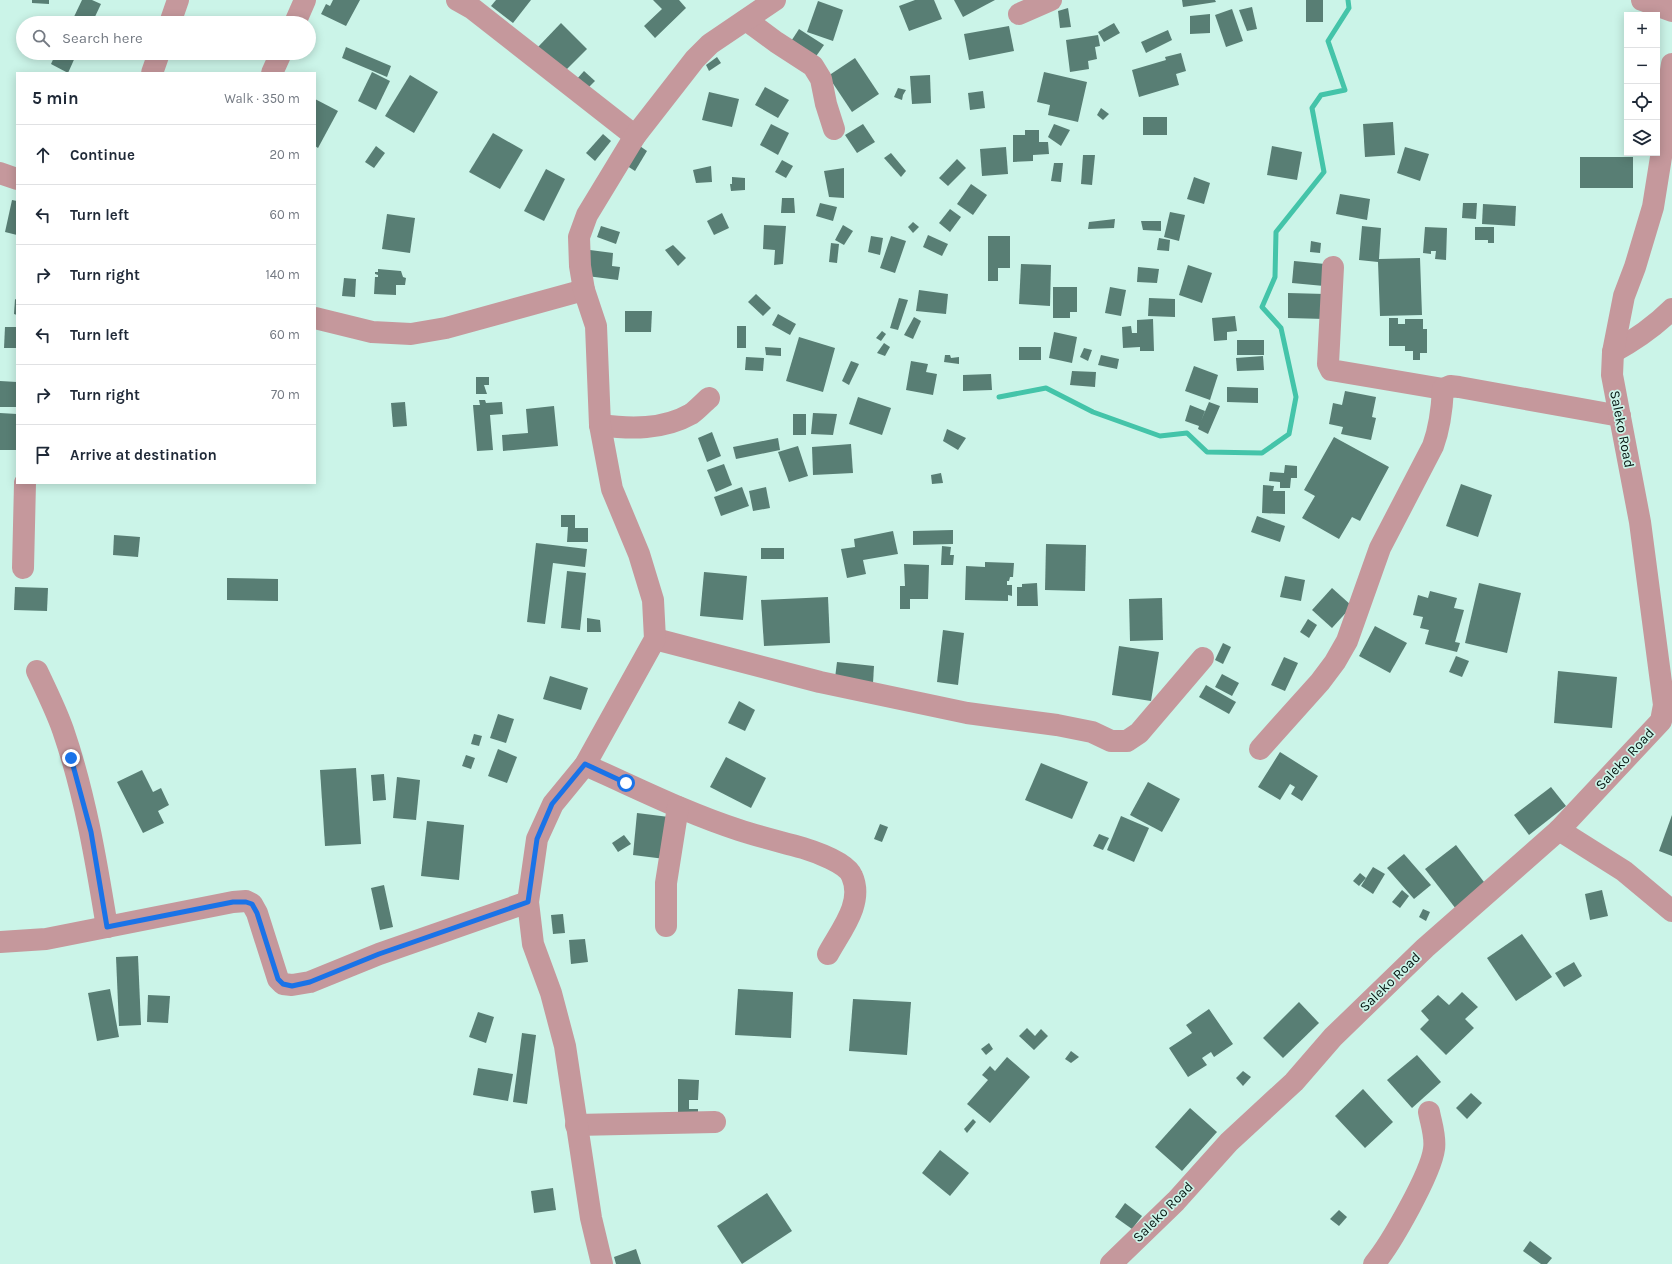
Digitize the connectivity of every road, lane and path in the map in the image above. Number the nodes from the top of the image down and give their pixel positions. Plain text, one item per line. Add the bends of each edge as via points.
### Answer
1 (178, 0) edge
2 (305, 0) edge
3 (456, 0) edge
4 (1051, 0) edge
5 (1642, 0) edge
6 (756, 8) edge
7 (1672, 11) edge
8 (1019, 14) dead end
9 (172, 16) edge
10 (298, 16) edge
11 (157, 60) edge
12 (278, 60) edge
13 (1672, 64) edge
14 (152, 72) edge
15 (272, 72) edge
16 (834, 129) dead end
17 (635, 136) junction
18 (1667, 160) edge
19 (0, 173) edge
20 (16, 179) edge
21 (1333, 267) dead end
22 (584, 290) junction
23 (1672, 309) edge
24 (316, 318) edge
25 (1613, 352) junction
26 (1443, 389) junction
27 (709, 398) dead end
28 (1620, 416) junction
29 (600, 425) junction
30 (25, 484) edge
31 (22, 568) dead end
32 (655, 638) junction
33 (1203, 658) dead end
34 (37, 671) dead end
35 (1667, 721) edge
36 (1260, 749) dead end
37 (585, 764) junction
38 (678, 807) junction
39 (1559, 830) junction
40 (528, 902) junction
41 (1672, 910) edge
42 (666, 926) dead end
43 (107, 927) junction
44 (0, 942) edge
45 (828, 954) dead end
46 (1429, 1112) dead end
47 (715, 1122) dead end
48 (576, 1125) junction
49 (602, 1264) edge
50 (1111, 1264) edge
51 (1374, 1264) edge

1 - 9 street
2 - 10 street
3 - 17 street via 483,16
4 - 8 street
5 - 7 street
6 - 16 street via 776,42 813,66 821,78
6 - 17 street via 710,44 678,80
11 - 14 street
12 - 15 street
13 - 18 street, Saleko Road via 1663,118
17 - 22 street via 588,215 579,237
18 - 25 street, Saleko Road via 1624,296
19 - 20 street
21 - 26 street via 1328,364 1331,370
22 - 24 street via 446,328 410,334 372,332
22 - 29 street via 596,326
23 - 25 street via 1649,330
25 - 28 street, Saleko Road via 1612,375
26 - 28 street via 1450,386 1459,387
26 - 36 street via 1440,421 1433,446 1380,548 1347,640 1320,682
27 - 29 street via 691,414 672,422 624,428
28 - 35 street, Saleko Road via 1640,522
29 - 32 street via 612,489 639,554 652,600
30 - 31 street
32 - 33 street via 820,682 967,713 1092,732 1118,742 1127,741 1139,733
32 - 37 street
34 - 43 street via 63,730 82,794
35 - 39 street, Saleko Road
37 - 38 street
37 - 40 street via 552,804 537,839
38 - 42 street via 666,883
38 - 45 street via 739,830 817,852 840,864 852,874 856,888 855,904
39 - 41 street via 1624,871
39 - 50 street, Saleko Road via 1425,948 1333,1037 1294,1082 1229,1142 1176,1201
40 - 43 street via 379,954 310,982 292,986 283,984 278,979 257,913 252,904 246,902 233,902
40 - 48 street via 533,944 565,1046
43 - 44 street via 46,939
46 - 51 street via 1434,1149 1431,1160 1422,1183 1386,1250
47 - 48 street
48 - 49 street via 591,1218

